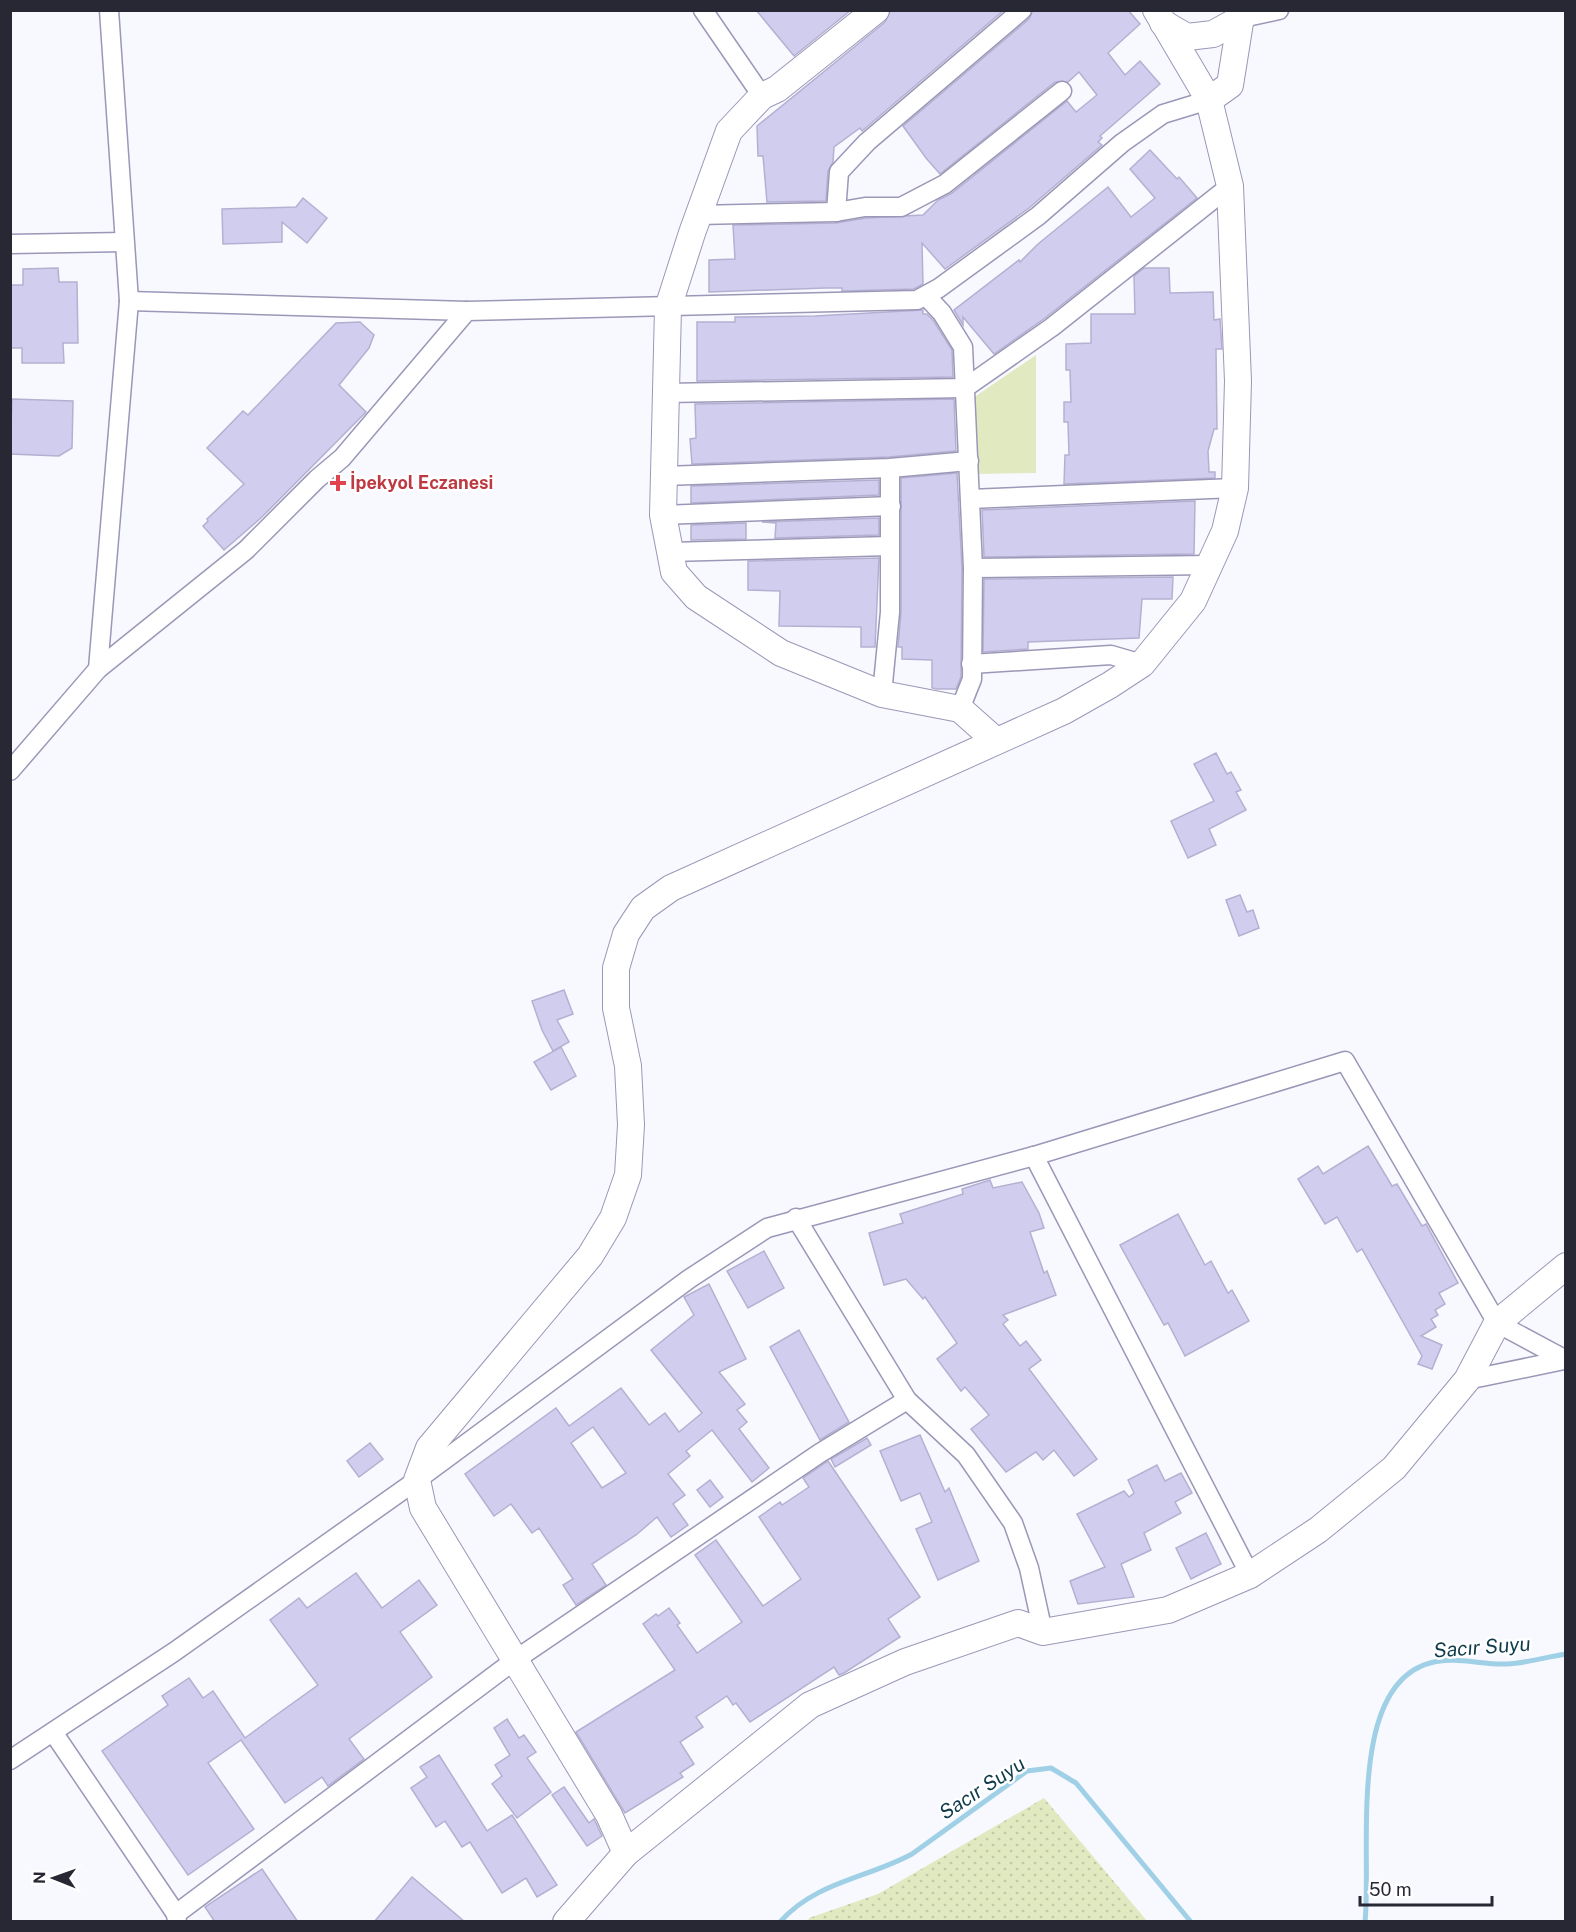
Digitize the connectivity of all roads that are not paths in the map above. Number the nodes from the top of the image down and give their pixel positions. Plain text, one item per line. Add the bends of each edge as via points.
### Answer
1 (109, 10) edge
2 (703, 10) edge
3 (876, 10) edge
4 (1022, 10) edge
5 (1279, 10) edge
6 (1242, 14) edge
7 (1159, 17) edge
8 (1062, 91) dead end
9 (762, 96) junction
10 (1209, 100) junction
11 (1230, 186) junction
12 (836, 212) junction
13 (698, 215) junction
14 (124, 242) junction
15 (10, 244) edge
16 (926, 296) junction
17 (129, 301) junction
18 (668, 308) junction
19 (467, 311) junction
20 (965, 388) junction
21 (666, 393) junction
22 (969, 461) junction
23 (890, 468) junction
24 (664, 476) junction
25 (1234, 488) junction
26 (970, 499) junction
27 (891, 506) junction
28 (663, 514) junction
29 (889, 546) junction
30 (670, 552) junction
31 (1211, 565) junction
32 (974, 568) junction
33 (971, 664) junction
34 (1142, 664) junction
35 (98, 669) junction
36 (882, 694) junction
37 (960, 709) junction
38 (996, 741) junction
39 (10, 771) edge
40 (1034, 1156) junction
41 (796, 1218) junction
42 (1566, 1266) edge
43 (1497, 1323) junction
44 (1565, 1360) edge
45 (1467, 1380) junction
46 (907, 1400) junction
47 (417, 1480) junction
48 (1250, 1575) junction
49 (1044, 1632) junction
50 (515, 1660) junction
51 (53, 1732) junction
52 (10, 1760) edge
53 (626, 1853) junction
54 (177, 1918) edge
55 (566, 1922) edge

1 - 14 street
2 - 9 street
3 - 9 main road via 777,89
4 - 12 street via 867,142 839,172
5 - 6 street
6 - 7 main road via 1213,34 1187,37
6 - 10 main road via 1230,85
7 - 10 main road
8 - 12 street via 945,184 901,207
9 - 13 main road via 729,131
10 - 11 main road
10 - 16 street via 1163,114 1122,143 1038,216
11 - 20 street via 1052,327
11 - 25 main road via 1238,381
12 - 13 street
13 - 18 main road
14 - 15 street
14 - 17 street
16 - 18 street via 917,300
16 - 20 street via 963,347
17 - 19 street
17 - 35 street
18 - 19 street
18 - 21 main road
19 - 35 street via 342,458 246,550
20 - 21 street
20 - 22 street
21 - 24 main road
22 - 23 street
22 - 26 street
23 - 24 street
23 - 27 street
24 - 28 main road
25 - 26 street
25 - 31 main road via 1225,531
26 - 32 street
27 - 28 street
27 - 29 street
28 - 30 main road
29 - 30 street
29 - 36 street via 890,612
30 - 36 main road via 674,572 706,603 781,653
31 - 32 street
31 - 34 main road via 1193,601
32 - 33 street
33 - 34 street via 1111,656
33 - 37 street via 972,679
34 - 38 main road via 1064,711
35 - 39 street
36 - 37 main road
37 - 38 main road
38 - 47 main road via 671,888 643,908 626,934 616,968 616,1008 628,1066 631,1125 628,1176 613,1218 590,1256 429,1448
40 - 41 street
40 - 43 street via 1345,1061
40 - 48 street
41 - 46 street
41 - 47 street via 767,1228 689,1280
42 - 43 main road
43 - 44 street
43 - 45 main road
44 - 45 street
45 - 48 main road via 1394,1468 1318,1530
46 - 49 street via 966,1455 1013,1523 1029,1568
46 - 50 street via 820,1453
47 - 50 main road via 423,1508
47 - 51 street via 174,1652
48 - 49 main road via 1168,1610
49 - 53 main road via 1018,1623 905,1662 810,1704
50 - 53 main road via 609,1815
50 - 54 street
51 - 52 street
51 - 54 street
53 - 55 main road

